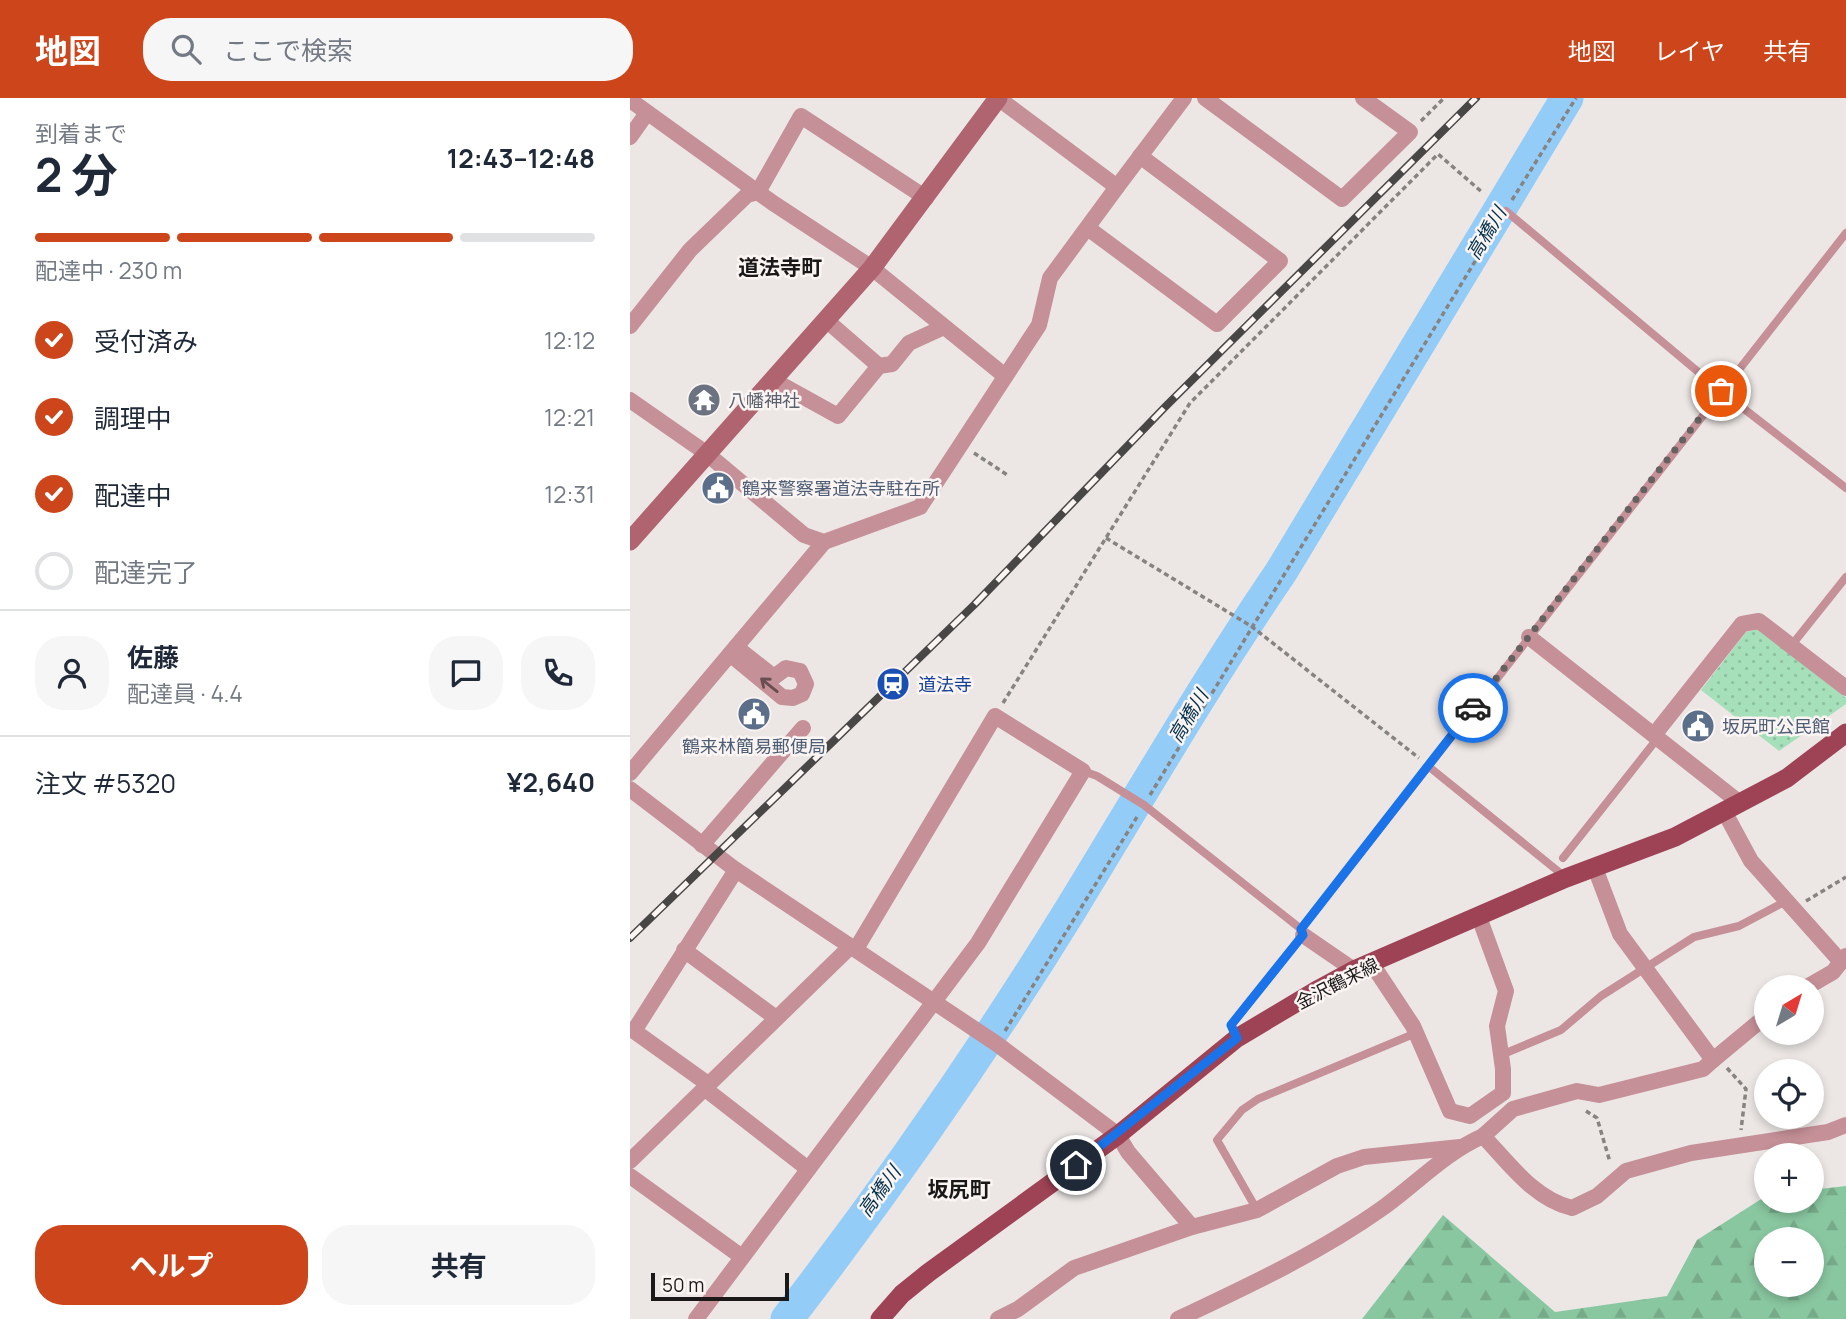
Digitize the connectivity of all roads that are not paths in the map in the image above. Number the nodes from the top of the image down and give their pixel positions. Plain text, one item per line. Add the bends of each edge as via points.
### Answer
1 (998, 98) edge
2 (1184, 98) edge
3 (1205, 98) edge
4 (1363, 98) edge
5 (630, 100) edge
6 (648, 113) junction
7 (630, 138) edge
8 (1140, 156) junction
9 (1117, 187) junction
10 (758, 192) junction
11 (926, 198) junction
12 (1506, 211) road end
13 (1088, 229) junction
14 (1846, 233) edge
15 (872, 268) junction
16 (826, 320) junction
17 (630, 326) edge
18 (944, 327) junction
19 (879, 366) junction
20 (1006, 376) junction
21 (773, 380) junction
22 (1721, 391) junction
23 (630, 400) edge
24 (706, 453) junction
25 (1846, 488) edge
26 (630, 541) edge
27 (824, 542) junction
28 (1846, 577) edge
29 (1529, 637) junction
30 (1791, 646) junction
31 (1846, 688) edge
32 (803, 728) dead end
33 (1846, 733) edge
34 (1656, 737) junction
35 (1428, 766) junction
36 (1083, 771) junction
37 (630, 773) edge
38 (630, 789) edge
39 (1732, 807) junction
40 (702, 845) junction
41 (1565, 868) junction
42 (1595, 868) junction
43 (736, 870) junction
44 (1790, 905) junction
45 (1479, 917) junction
46 (1302, 932) junction
47 (853, 947) junction
48 (684, 950) junction
49 (1844, 959) edge
50 (1363, 967) junction
51 (1644, 967) junction
52 (1824, 977) edge
53 (934, 1002) junction
54 (776, 1018) junction
55 (1754, 1026) edge
56 (632, 1033) edge
57 (1416, 1033) junction
58 (1237, 1038) junction
59 (1501, 1055) junction
60 (1713, 1060) junction
61 (706, 1086) junction
62 (1846, 1125) edge
63 (1118, 1135) junction
64 (1483, 1136) junction
65 (1460, 1147) junction
66 (630, 1161) edge
67 (808, 1169) junction
68 (630, 1176) edge
69 (1257, 1210) junction
70 (1192, 1227) junction
71 (742, 1257) junction
72 (696, 1319) edge
73 (880, 1319) edge
74 (998, 1319) edge
75 (1178, 1319) edge

1 - 9 street
1 - 11 main road
2 - 8 street
3 - 4 street via 1342,199 1410,132
5 - 6 street
6 - 7 street
6 - 10 street
8 - 9 street
8 - 13 street via 1280,261 1217,324
9 - 13 street
10 - 11 street via 801,116
10 - 15 street
10 - 17 street via 747,195 690,250
11 - 15 main road
12 - 22 lane
13 - 20 street via 1050,278 1039,325
14 - 22 lane
15 - 16 main road
15 - 18 street
16 - 19 street
16 - 21 main road
18 - 19 street via 909,343 892,364
18 - 20 street
19 - 21 street via 838,416
20 - 27 street via 920,507
21 - 24 main road
22 - 25 lane
22 - 29 lane
23 - 24 street
24 - 26 main road
24 - 27 street via 804,535
27 - 37 street
28 - 30 lane
29 - 34 street
29 - 35 lane
30 - 31 street
30 - 34 street via 1759,621 1742,624
32 - 40 street
33 - 39 main road, 金沢鶴来線 via 1787,778
34 - 39 street
34 - 41 lane
35 - 41 lane
35 - 46 lane
36 - 46 lane via 1142,804
36 - 47 street via 995,716
36 - 53 street via 978,943
38 - 40 street
39 - 42 main road, 金沢鶴来線 via 1675,837
39 - 44 street via 1752,861
40 - 43 street
41 - 42 main road, 金沢鶴来線
41 - 45 main road, 金沢鶴来線
42 - 51 street via 1620,934
43 - 47 street
43 - 48 street
44 - 49 street
44 - 51 lane via 1740,926 1694,936
45 - 50 main road, 金沢鶴来線
45 - 59 street via 1506,991 1497,1026
46 - 50 street
46 - 58 lane via 1231,1025
47 - 53 street
47 - 54 street
48 - 54 street
48 - 56 street
49 - 52 street
50 - 57 street
50 - 58 main road, 金沢鶴来線
51 - 59 lane via 1561,1030
51 - 60 street
53 - 63 street
53 - 67 street
54 - 61 street
55 - 60 street
56 - 61 street
57 - 59 street via 1450,1111 1470,1116 1503,1093
57 - 69 lane via 1258,1099 1242,1110 1217,1140
58 - 63 main road, 金沢鶴来線
60 - 64 street via 1703,1069 1612,1092 1577,1091 1513,1109
61 - 66 street
61 - 67 street
62 - 64 street via 1828,1132 1691,1153 1626,1171 1597,1196 1572,1208 1555,1204 1538,1192
63 - 70 street
63 - 73 main road, 金沢鶴来線 via 928,1273
64 - 65 street
65 - 69 street via 1355,1160
65 - 75 street via 1383,1208 1267,1277
67 - 71 street
68 - 71 street
69 - 70 street
70 - 74 street via 1074,1268
71 - 72 street

